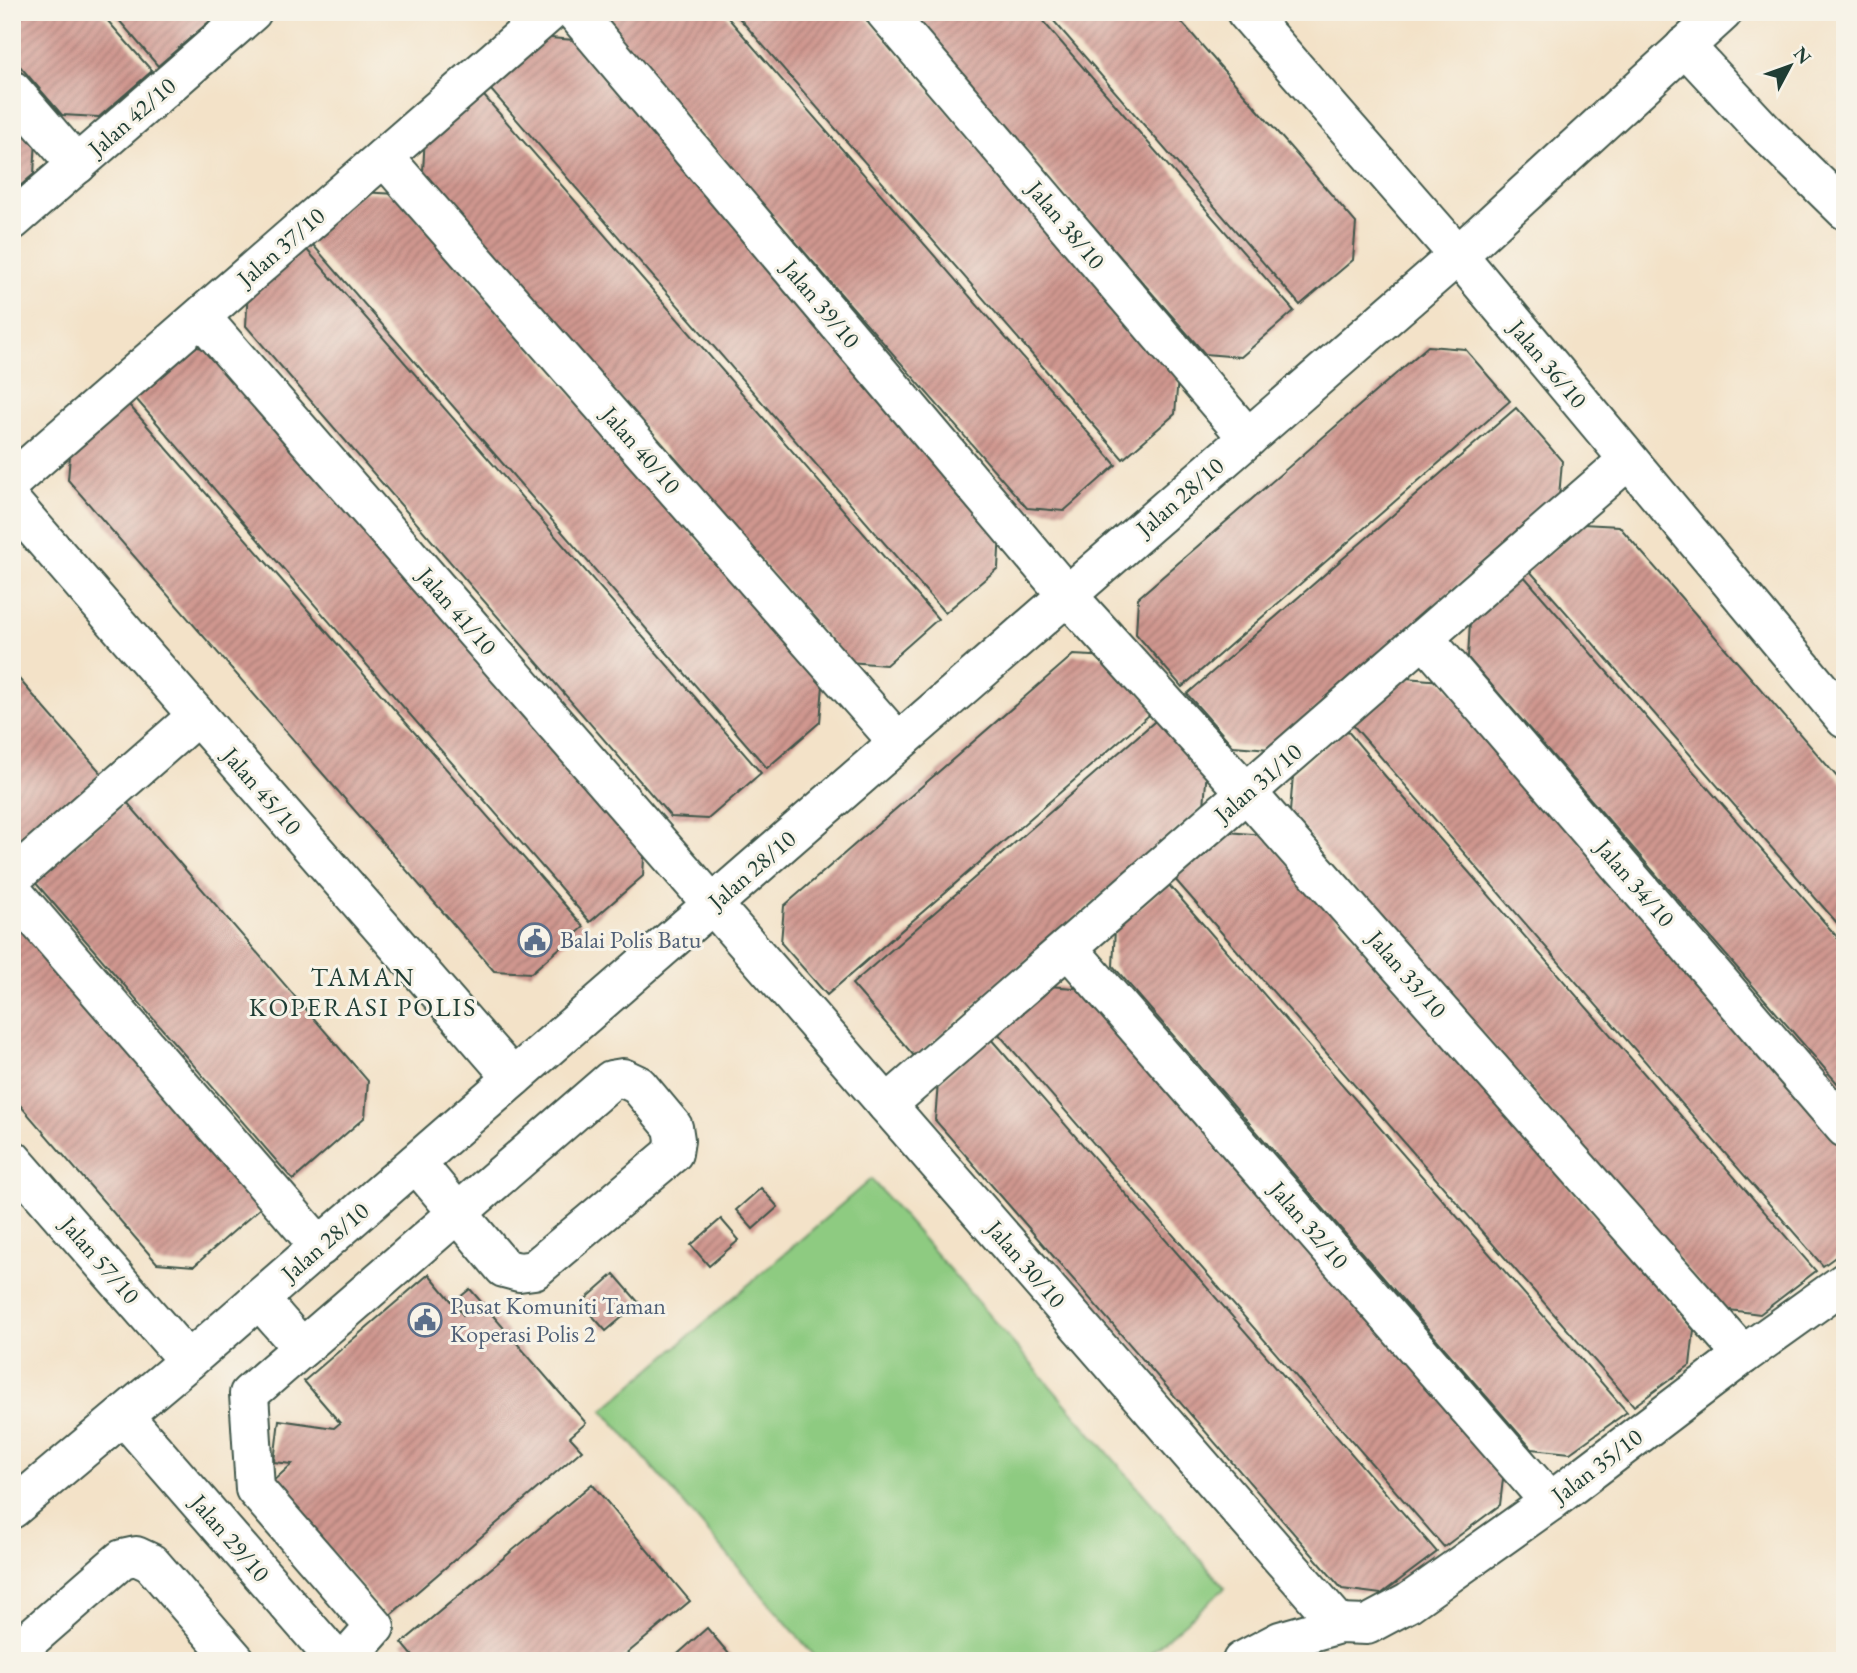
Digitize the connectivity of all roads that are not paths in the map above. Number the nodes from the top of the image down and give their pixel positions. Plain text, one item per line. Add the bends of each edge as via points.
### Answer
1 (252, 12) edge
2 (550, 12) edge
3 (575, 12) edge
4 (885, 12) edge
5 (1246, 12) edge
6 (1723, 12) edge
7 (1685, 46) junction
8 (12, 90) edge
9 (384, 157) junction
10 (77, 165) junction
11 (1845, 210) edge
12 (12, 221) edge
13 (1458, 255) junction
14 (201, 317) junction
15 (1248, 438) junction
16 (1628, 460) junction
17 (12, 481) edge
18 (12, 503) edge
19 (1068, 595) junction
20 (1424, 638) junction
21 (197, 716) junction
22 (1845, 719) edge
23 (898, 742) junction
24 (1247, 793) junction
25 (12, 878) edge
26 (12, 891) edge
27 (713, 904) junction
28 (1068, 948) junction
29 (513, 1078) junction
30 (887, 1105) junction
31 (1845, 1128) edge
32 (12, 1159) edge
33 (416, 1163) junction
34 (457, 1212) junction
35 (320, 1247) junction
36 (1845, 1282) edge
37 (260, 1299) junction
38 (302, 1348) junction
39 (1743, 1355) junction
40 (188, 1361) junction
41 (124, 1416) junction
42 (17, 1494) edge
43 (1550, 1502) junction
44 (1339, 1624) junction
45 (12, 1655) edge
46 (236, 1661) edge
47 (337, 1661) edge
48 (345, 1661) edge
49 (1242, 1661) edge

1 - 10 street, Jalan 42/10
2 - 9 street, Jalan 37/10
3 - 19 street, Jalan 39/10
4 - 15 street, Jalan 38/10
5 - 13 street, Jalan 36/10
6 - 7 street, Jalan 28/10
7 - 11 street
7 - 13 street, Jalan 28/10
8 - 10 street
9 - 14 street, Jalan 37/10
9 - 23 street, Jalan 40/10
10 - 12 street, Jalan 42/10
13 - 15 street, Jalan 28/10
13 - 16 street, Jalan 36/10
14 - 17 street, Jalan 37/10
14 - 27 street, Jalan 41/10
15 - 19 street, Jalan 28/10
16 - 20 street, Jalan 31/10
16 - 22 street, Jalan 36/10
18 - 21 street, Jalan 45/10
19 - 23 street, Jalan 28/10
19 - 24 street, Jalan 33/10
20 - 24 street, Jalan 31/10
20 - 31 street, Jalan 34/10
21 - 25 street
21 - 29 street, Jalan 45/10
23 - 27 street, Jalan 28/10
24 - 28 street, Jalan 31/10
24 - 39 street, Jalan 33/10
26 - 35 street
27 - 29 street, Jalan 28/10
27 - 30 street, Jalan 30/10
28 - 30 street, Jalan 31/10
28 - 43 street, Jalan 32/10
29 - 33 street, Jalan 28/10
30 - 44 street, Jalan 30/10
32 - 40 street, Jalan 57/10
33 - 34 street
33 - 35 street, Jalan 28/10
34 - 34 street via 611,1080 623,1078 638,1084 673,1127 673,1153 534,1270 504,1268
34 - 38 street
35 - 37 street, Jalan 28/10
36 - 39 street, Jalan 35/10
37 - 38 street
37 - 40 street, Jalan 28/10
38 - 48 street via 248,1394 255,1489 375,1627
39 - 43 street, Jalan 35/10
40 - 41 street, Jalan 28/10
41 - 42 street, Jalan 28/10
41 - 47 street, Jalan 29/10
43 - 44 street, Jalan 35/10 via 1408,1602 1367,1625
44 - 49 street, Jalan 35/10 via 1280,1641
45 - 46 street via 122,1559 136,1556 151,1563

